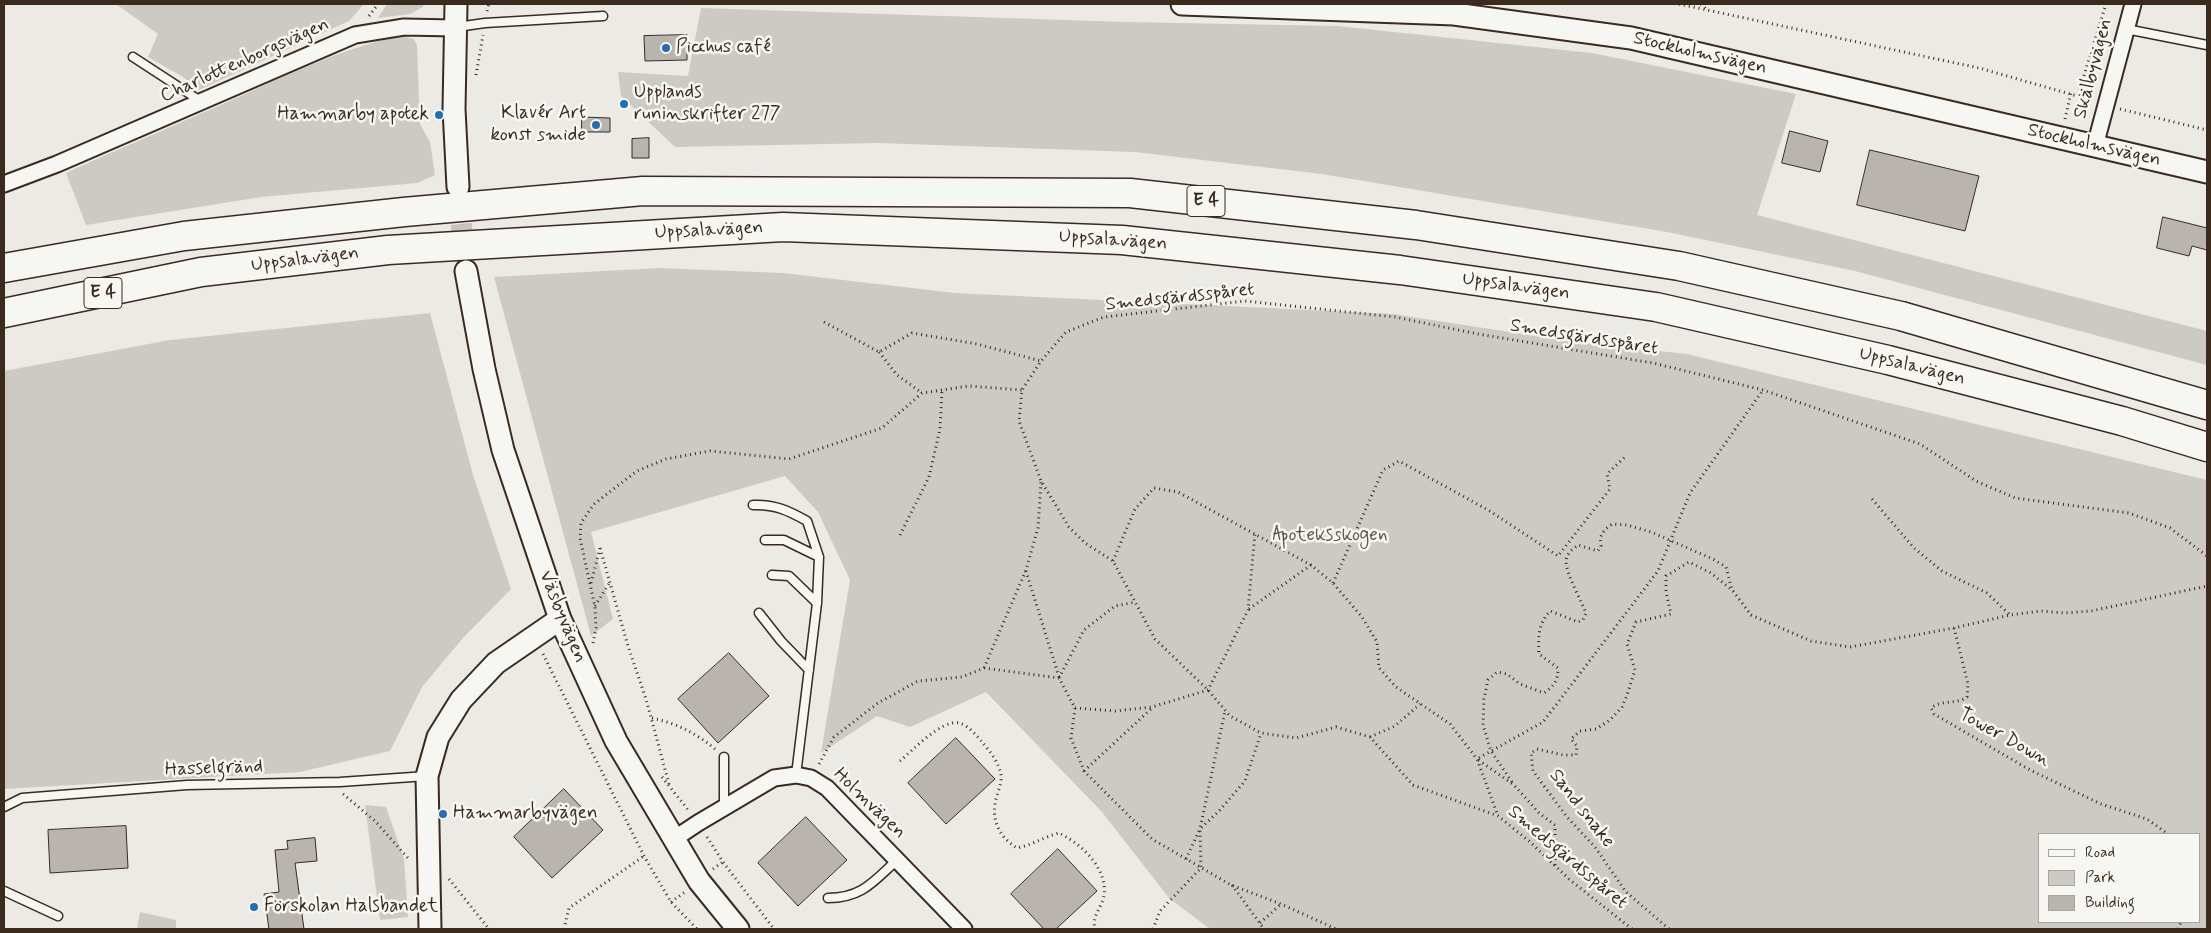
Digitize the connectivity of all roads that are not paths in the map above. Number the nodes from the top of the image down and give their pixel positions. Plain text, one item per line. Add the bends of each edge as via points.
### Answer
1 (456, 4) edge
2 (1182, 4) edge
3 (2133, 4) edge
4 (603, 16) dead end
5 (456, 28) junction
6 (2126, 29) junction
7 (2207, 45) edge
8 (133, 57) dead end
9 (202, 102) junction
10 (2095, 146) junction
11 (2207, 172) edge
12 (4, 184) edge
13 (458, 187) tunnel mouth
14 (4, 268) edge
15 (466, 271) tunnel mouth
16 (4, 313) edge
17 (2207, 405) edge
18 (2207, 447) edge
19 (753, 505) dead end
20 (764, 540) dead end
21 (819, 557) junction
22 (772, 575) dead end
23 (817, 603) junction
24 (759, 613) dead end
25 (560, 619) junction
26 (810, 670) junction
27 (724, 757) road end
28 (796, 775) junction
29 (427, 776) junction
30 (4, 807) edge
31 (724, 807) junction
32 (674, 839) junction
33 (897, 860) junction
34 (4, 891) edge
35 (828, 898) dead end
36 (58, 916) dead end
37 (958, 927) edge
38 (430, 929) edge
39 (738, 929) edge

1 - 5 street
2 - 10 street, Stockholmsvägen via 1454,14 1631,38
3 - 6 street, Skälbyvägen
4 - 5 lane, Charlottenborgsvägen
5 - 9 street, Charlottenborgsvägen via 404,27 355,35
5 - 13 street via 454,109
6 - 7 lane
6 - 10 street, Skälbyvägen
8 - 9 lane
9 - 12 street, Charlottenborgsvägen
10 - 11 street, Stockholmsvägen
14 - 17 highway, Uppsalavägen / E 4 via 184,236 644,191 1130,193 1416,225 1679,266 1901,316
15 - 25 street, Väsbyvägen via 503,450
16 - 18 highway, Uppsalavägen / E 4 via 202,272 388,250 783,227 1122,240 1400,270 1656,307 1897,362 2122,421
19 - 21 lane via 769,504 807,521
20 - 21 lane via 784,540
21 - 23 lane
22 - 23 lane via 789,576
23 - 26 lane
24 - 26 lane
25 - 29 street via 496,663 460,700 438,737
25 - 32 street, Väsbyvägen via 616,741
26 - 28 lane
27 - 31 lane
28 - 31 street, Holmvägen via 774,778
28 - 33 street, Holmvägen via 811,778 827,788
29 - 30 lane, Hasselgränd via 340,782 187,785 22,798
29 - 38 street via 421,867
31 - 32 street, Holmvägen
32 - 39 street, Väsbyvägen via 699,881
33 - 35 lane via 863,890 844,898
33 - 37 street, Holmvägen
34 - 36 lane

